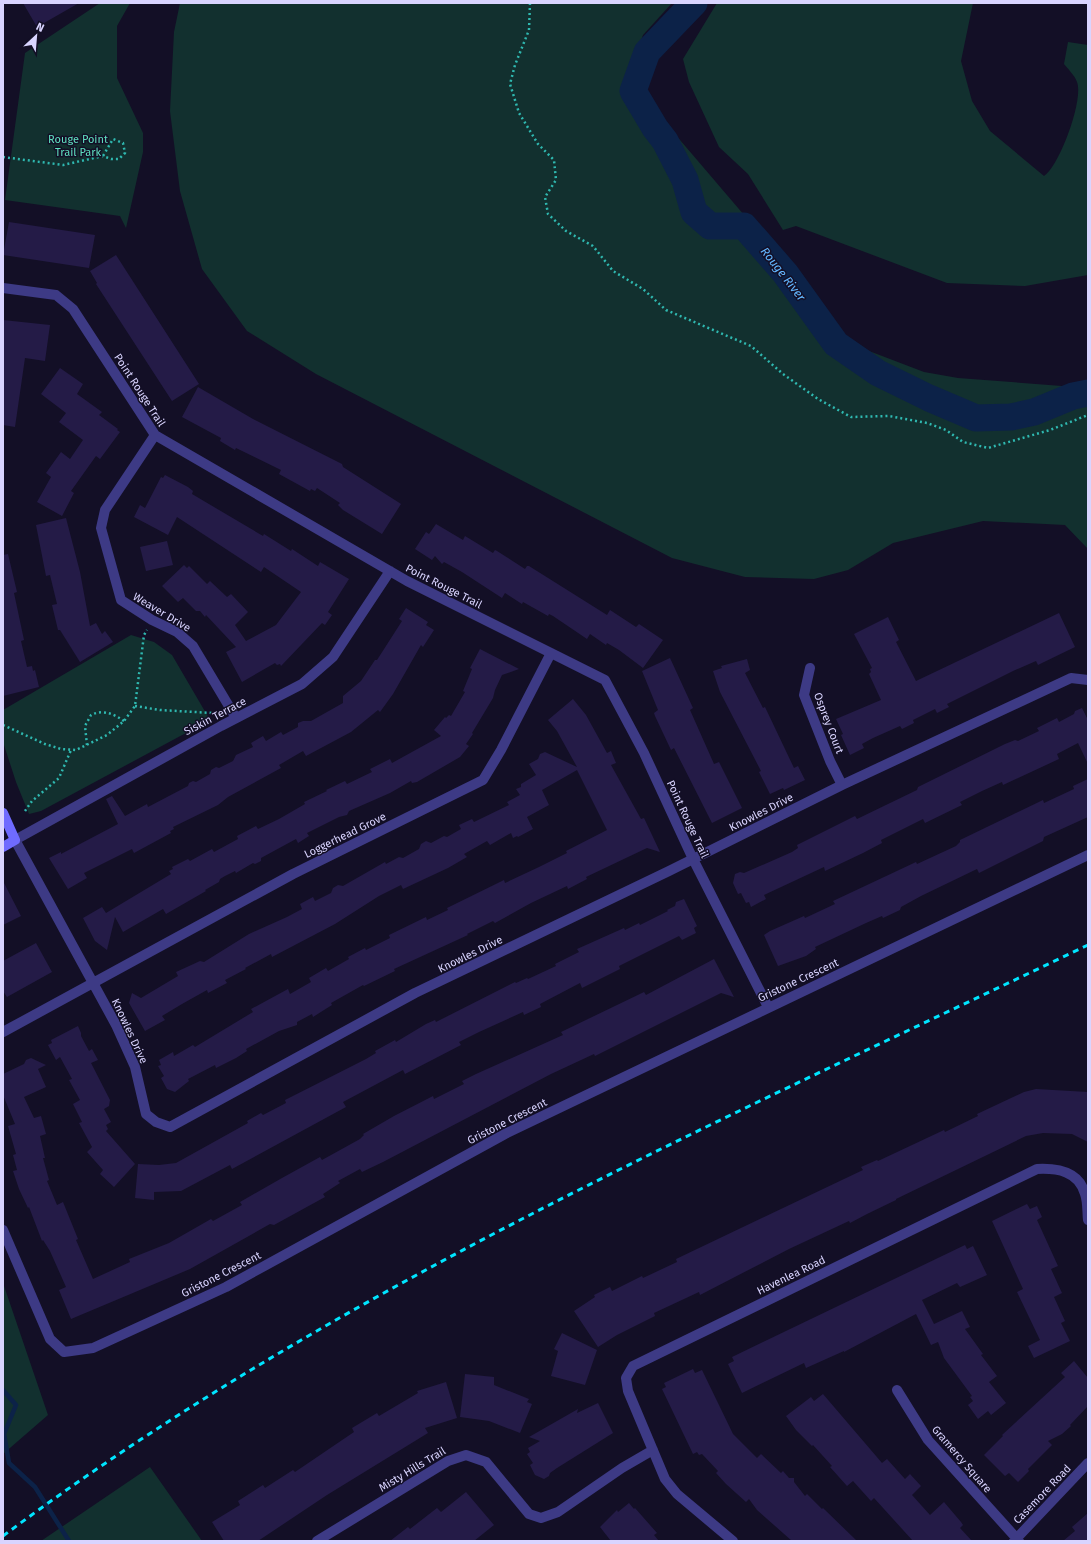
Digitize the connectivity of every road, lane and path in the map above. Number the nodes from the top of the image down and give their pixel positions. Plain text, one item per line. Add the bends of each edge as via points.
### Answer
1 (530, 3) edge
2 (103, 156) junction
3 (3, 157) edge
4 (3, 288) edge
5 (1088, 415) edge
6 (154, 436) junction
7 (390, 572) junction
8 (152, 620) junction
9 (551, 654) junction
10 (810, 668) dead end
11 (1088, 680) edge
12 (135, 706) junction
13 (212, 713) dead end
14 (236, 718) junction
15 (124, 722) junction
16 (3, 725) edge
17 (87, 745) junction
18 (71, 750) junction
19 (842, 785) junction
20 (25, 811) dead end
21 (3, 813) edge
22 (15, 840) junction
23 (3, 847) edge
24 (1088, 855) edge
25 (693, 859) junction
26 (93, 983) junction
27 (768, 1007) junction
28 (3, 1032) edge
29 (1088, 1220) edge
30 (3, 1230) edge
31 (897, 1390) dead end
32 (653, 1450) junction
33 (1088, 1463) edge
34 (1017, 1540) edge
35 (317, 1541) edge
36 (733, 1541) edge

1 - 5 path via 529,30 510,84 519,113 538,144 554,160 556,180 546,197 548,214 566,231 593,246 613,271 643,289 666,310 751,346 812,395 851,417 889,416 927,423 946,430 963,442 988,448 1050,430
2 - 2 path via 113,139 123,143 125,153 119,159
2 - 3 path via 63,165
4 - 6 street, Point Rouge Trail via 56,295 74,308
6 - 7 street, Point Rouge Trail
6 - 8 street, Weaver Drive via 105,510 101,528 121,600
7 - 9 street, Point Rouge Trail
7 - 14 street, Siskin Terrace via 333,658 302,684
8 - 12 path via 144,635
8 - 14 street, Weaver Drive via 177,632 193,646
9 - 25 street, Point Rouge Trail via 605,680 644,753
9 - 26 street, Loggerhead Grove via 483,780 294,874
10 - 19 street, Osprey Court via 804,695
11 - 19 street, Knowles Drive via 1071,678
12 - 13 path
12 - 15 path
14 - 22 street, Siskin Terrace
15 - 17 path via 107,736
15 - 17 path via 116,715 106,712 91,715 84,732
16 - 18 path via 45,744
17 - 18 path
18 - 20 path via 59,778
19 - 25 street, Knowles Drive
21 - 22 street
22 - 23 street
22 - 26 street, Knowles Drive
24 - 27 street, Gristone Crescent
25 - 26 street, Knowles Drive via 415,993 170,1127 156,1122 146,1114 135,1067
25 - 27 street, Point Rouge Trail
26 - 28 street
27 - 30 street, Gristone Crescent via 505,1134 226,1287 93,1348 64,1352 50,1339
29 - 32 street, Havenlea Road via 1085,1194 1068,1172 1053,1168 1037,1169 640,1361 633,1366 626,1378 628,1391
31 - 34 street, Gramercy Square via 928,1440
32 - 35 street, Misty Hills Trail via 558,1512 541,1518 529,1514 486,1462 466,1455 457,1457
32 - 36 street, Havenlea Road via 667,1483
33 - 34 street, Casemore Road

